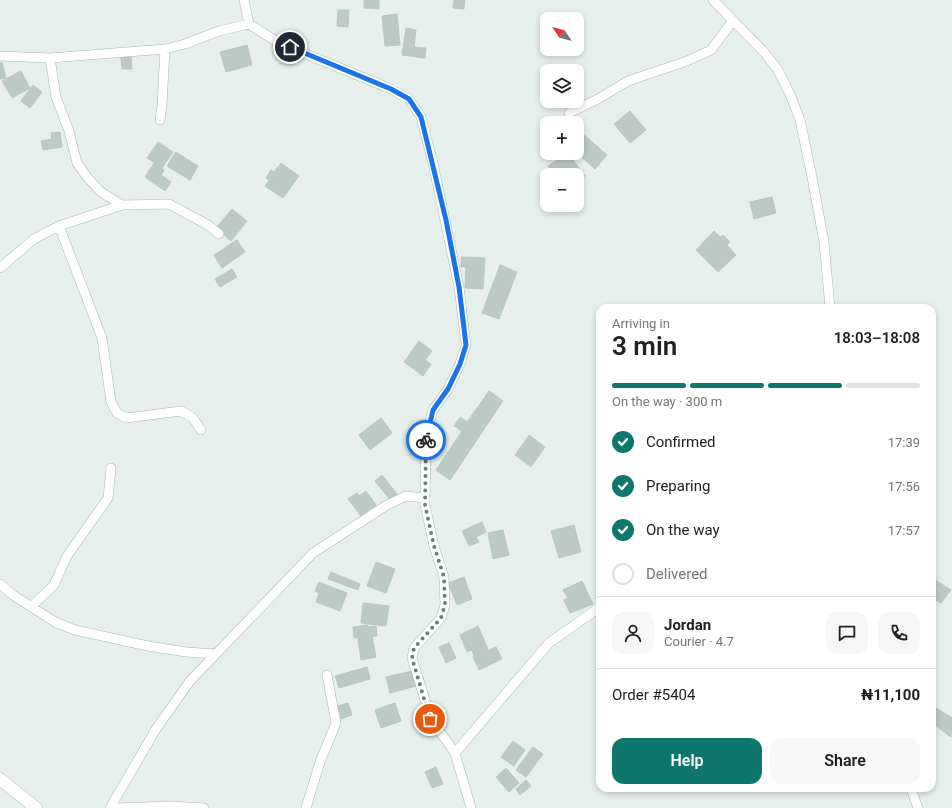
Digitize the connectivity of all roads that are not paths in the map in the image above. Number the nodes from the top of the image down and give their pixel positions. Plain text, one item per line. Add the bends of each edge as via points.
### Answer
1 (244, 0) edge
2 (713, 0) edge
3 (732, 22) junction
4 (249, 24) junction
5 (165, 49) junction
6 (0, 56) edge
7 (50, 58) junction
8 (569, 113) dead end
9 (160, 120) dead end
10 (122, 205) junction
11 (59, 226) junction
12 (218, 234) dead end
13 (0, 268) edge
14 (830, 304) edge
15 (201, 430) dead end
16 (112, 468) dead end
17 (425, 498) junction
18 (0, 584) edge
19 (32, 606) junction
20 (596, 610) edge
21 (216, 654) junction
22 (327, 675) dead end
23 (455, 753) junction
24 (0, 779) edge
25 (912, 792) edge
26 (36, 808) edge
27 (110, 808) edge
28 (116, 808) edge
29 (204, 808) edge
30 (306, 808) edge
31 (471, 808) edge
32 (918, 808) edge

1 - 4 street
2 - 3 street
3 - 8 street via 711,50 628,81 598,100
3 - 14 street via 764,52 778,70 800,120 824,242
4 - 5 street
4 - 17 street via 279,43 391,89 409,99 421,117 446,220 459,287 466,345 451,383 433,410 426,435
5 - 7 street
5 - 9 street
6 - 7 street
7 - 10 street via 56,97 70,131 77,163 101,192
10 - 11 street
10 - 12 street via 169,204
11 - 13 street via 34,239
11 - 15 street via 102,338 111,402 117,413 126,418 181,411 193,418
16 - 19 street via 108,498 67,556 54,585
17 - 21 street via 406,496 387,505 313,553
17 - 23 street via 434,546 444,577 445,605 441,618 414,648 412,658 430,719
18 - 19 street
19 - 21 street via 55,622 74,630 148,646
20 - 23 street via 549,644
21 - 27 street via 190,681 156,729
22 - 30 street via 336,723 320,762
23 - 31 street
24 - 26 main road
25 - 32 street
28 - 29 street

